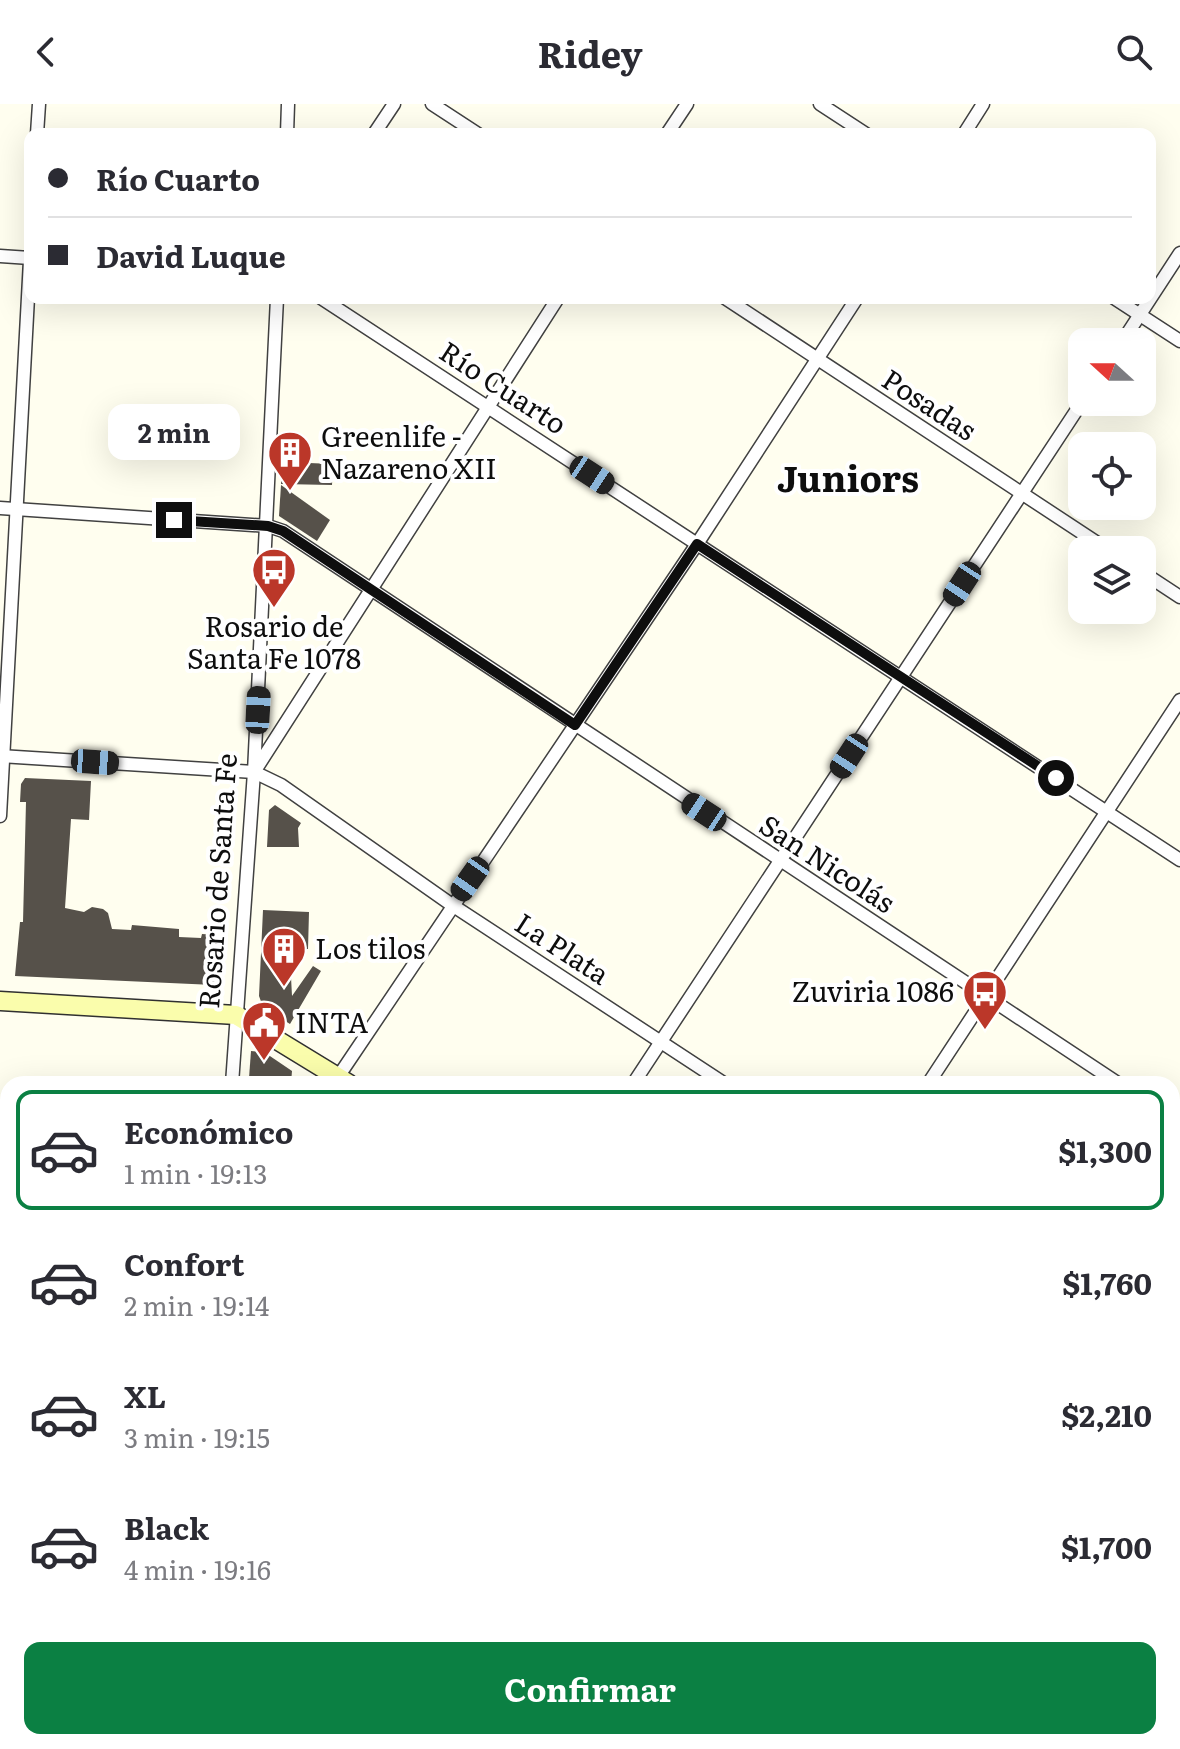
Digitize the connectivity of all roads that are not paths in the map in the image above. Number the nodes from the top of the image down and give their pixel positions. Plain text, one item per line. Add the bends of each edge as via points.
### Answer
1 (39, 104) edge
2 (288, 104) edge
3 (394, 104) edge
4 (432, 104) edge
5 (687, 104) edge
6 (820, 104) edge
7 (983, 104) edge
8 (37, 128) edge
9 (287, 128) edge
10 (378, 128) edge
11 (469, 128) edge
12 (671, 128) edge
13 (857, 128) edge
14 (968, 128) edge
15 (1180, 253) edge
16 (0, 256) edge
17 (24, 258) edge
18 (1156, 289) edge
19 (27, 304) edge
20 (277, 304) edge
21 (330, 304) edge
22 (554, 304) edge
23 (734, 304) edge
24 (853, 304) edge
25 (1123, 304) edge
26 (1146, 304) edge
27 (1139, 315) junction
28 (1131, 328) edge
29 (1180, 341) edge
30 (817, 360) junction
31 (487, 406) junction
32 (1073, 416) edge
33 (1022, 494) junction
34 (0, 508) edge
35 (16, 509) junction
36 (268, 526) junction
37 (1086, 536) edge
38 (697, 544) junction
39 (1156, 581) edge
40 (369, 589) junction
41 (1180, 597) edge
42 (901, 677) junction
43 (1180, 700) edge
44 (575, 725) junction
45 (2, 756) edge
46 (254, 772) junction
47 (1107, 812) junction
48 (0, 816) edge
49 (1180, 860) edge
50 (780, 861) junction
51 (452, 905) junction
52 (986, 997) junction
53 (0, 1001) edge
54 (236, 1015) junction
55 (660, 1042) junction
56 (232, 1076) edge
57 (336, 1076) edge
58 (347, 1076) edge
59 (638, 1076) edge
60 (713, 1076) edge
61 (933, 1076) edge
62 (1107, 1076) edge

1 - 8 street
2 - 9 street
3 - 10 street
4 - 11 street
5 - 12 street
6 - 13 street
7 - 14 street
15 - 18 street
16 - 17 street
19 - 35 street
20 - 36 street, Rosario de Santa Fe
21 - 31 street, Río Cuarto
22 - 31 street
23 - 30 street, Posadas
24 - 30 street
25 - 27 street
26 - 27 street
27 - 28 street
27 - 29 street
30 - 33 street, Posadas
30 - 38 street
31 - 38 street, Río Cuarto
31 - 40 street
32 - 33 street
33 - 37 street, Posadas
33 - 42 street
34 - 35 street
35 - 36 street
35 - 45 street
36 - 40 street, San Nicolás
36 - 46 street, Rosario de Santa Fe
38 - 42 street, Río Cuarto
38 - 44 street
39 - 41 street
40 - 44 street, San Nicolás
40 - 46 street
42 - 47 street, Río Cuarto
42 - 50 street
43 - 47 street
44 - 50 street, San Nicolás
44 - 51 street
45 - 46 street
45 - 48 street
46 - 51 street, La Plata via 281,785
46 - 54 street, Rosario de Santa Fe
47 - 49 street, Río Cuarto
47 - 52 street
50 - 52 street, San Nicolás
50 - 55 street
51 - 55 street, La Plata
51 - 58 street
52 - 61 street
52 - 62 street, San Nicolás
53 - 54 street
54 - 56 street, Rosario de Santa Fe
54 - 57 street
55 - 59 street
55 - 60 street, La Plata

